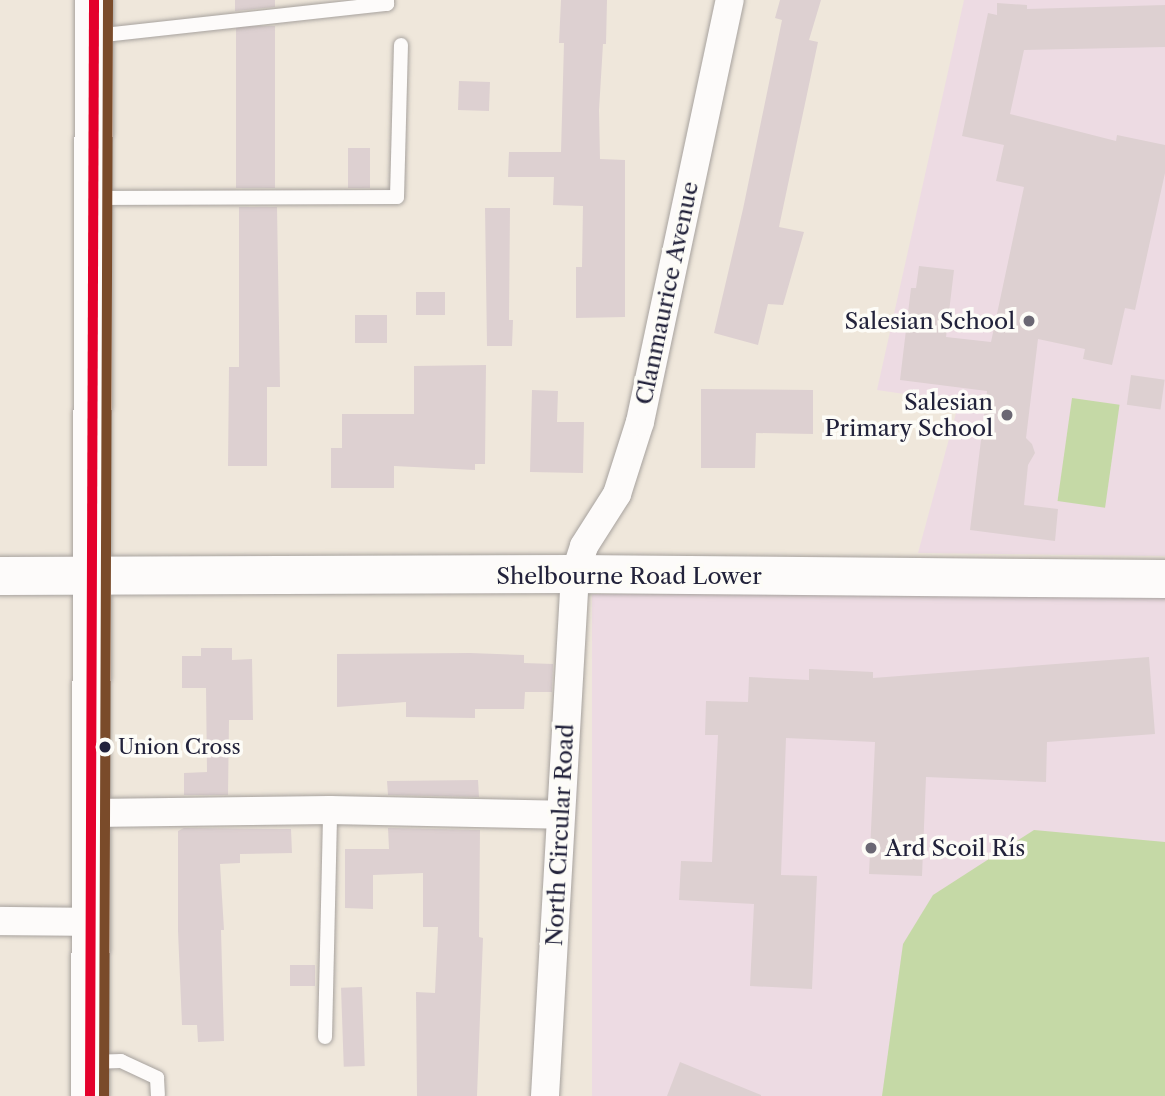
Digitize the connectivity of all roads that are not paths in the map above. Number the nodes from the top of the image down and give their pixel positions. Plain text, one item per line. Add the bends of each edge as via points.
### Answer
1 (387, 0) edge
2 (730, 0) edge
3 (94, 18) edge
4 (401, 45) dead end
5 (93, 198) junction
6 (575, 574) junction
7 (0, 576) edge
8 (92, 578) junction
9 (1165, 579) edge
10 (330, 810) junction
11 (92, 813) junction
12 (561, 815) junction
13 (0, 920) edge
14 (90, 922) junction
15 (325, 1037) dead end
16 (90, 1079) edge
17 (158, 1095) edge
18 (545, 1096) edge

1 - 3 lane via 387,4
2 - 6 street, Clanmaurice Avenue via 639,422 617,494 584,546
3 - 5 main road
4 - 5 lane via 397,197
5 - 8 main road
6 - 8 main road, Shelbourne Road Lower
6 - 9 main road, Shelbourne Road Lower
6 - 12 street, North Circular Road
7 - 8 main road, Shelbourne Road Lower
8 - 11 main road
10 - 11 street
10 - 12 street
10 - 15 lane
11 - 14 main road
12 - 18 street, North Circular Road
13 - 14 street
14 - 16 main road
16 - 17 lane via 121,1061 157,1078

